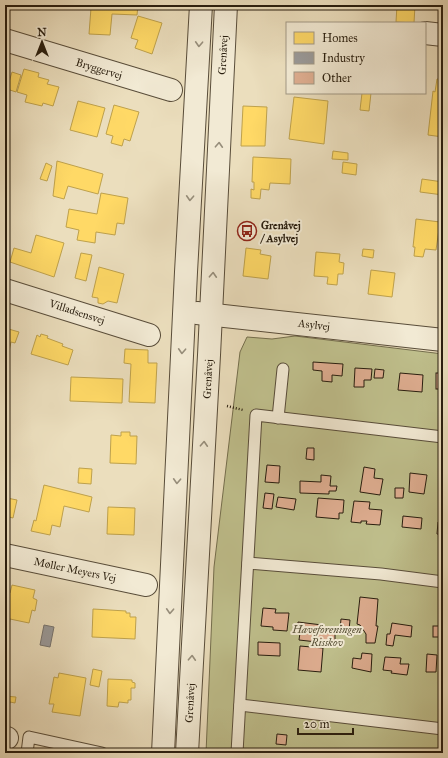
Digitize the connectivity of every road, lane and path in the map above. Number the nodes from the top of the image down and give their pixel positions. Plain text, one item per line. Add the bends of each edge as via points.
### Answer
1 (201, 5) edge
2 (226, 5) edge
3 (426, 33) edge
4 (443, 35) edge
5 (5, 40) edge
6 (171, 90) dead end
7 (5, 290) edge
8 (184, 312) junction
9 (211, 314) junction
10 (149, 335) dead end
11 (443, 340) edge
12 (283, 369) dead end
13 (206, 402) junction
14 (256, 415) junction
15 (278, 418) junction
16 (443, 437) edge
17 (5, 555) edge
18 (248, 563) junction
19 (443, 582) edge
20 (146, 585) dead end
21 (240, 705) junction
22 (443, 729) edge
23 (27, 753) edge
24 (102, 753) edge
25 (163, 753) edge
26 (187, 753) edge
27 (237, 753) edge

1 -> 8 street
9 -> 2 street, Grenåvej
3 - 4 street
5 - 6 street, Bryggervej
7 - 10 street, Villadsensvej
8 - 9 street, Asylvej
8 -> 25 street
9 - 11 street, Asylvej
9 - 13 street, Grenåvej
12 - 15 lane
13 - 14 path
26 -> 13 street, Grenåvej
14 - 15 lane
14 - 18 lane
15 - 16 lane
17 - 20 street, Møller Meyers Vej
18 - 19 lane
18 - 21 lane
21 - 22 lane
21 - 27 lane
23 - 24 lane via 29,737

